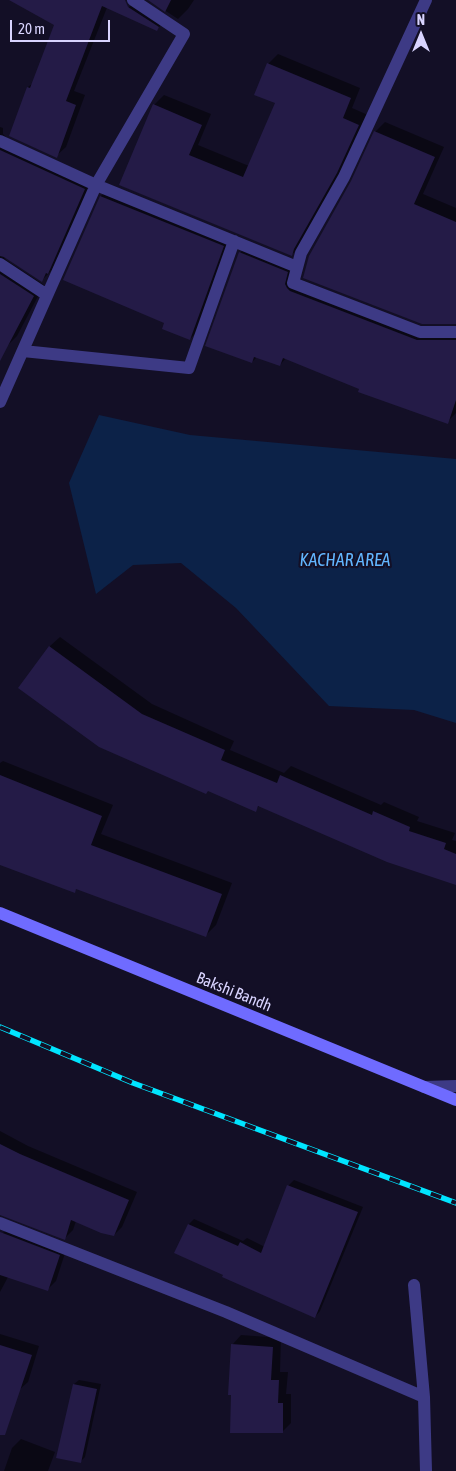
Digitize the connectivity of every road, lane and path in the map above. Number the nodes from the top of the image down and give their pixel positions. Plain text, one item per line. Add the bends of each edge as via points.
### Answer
1 (133, 0) edge
2 (426, 0) edge
3 (0, 141) edge
4 (96, 185) junction
5 (234, 242) junction
6 (0, 264) edge
7 (297, 267) junction
8 (47, 296) junction
9 (456, 332) edge
10 (23, 351) junction
11 (0, 402) edge
12 (0, 914) edge
13 (456, 1086) edge
14 (424, 1087) junction
15 (456, 1100) edge
16 (0, 1223) edge
17 (414, 1285) dead end
18 (424, 1397) junction
19 (426, 1471) edge

1 - 4 street via 184,34
2 - 7 street via 344,178 301,253
3 - 4 street
4 - 5 street
4 - 8 street
5 - 7 street
5 - 10 street via 189,368
6 - 8 street
7 - 9 street via 292,283 420,332
8 - 10 street
10 - 11 street
12 - 14 main road, Bakshi Bandh
13 - 14 street
14 - 15 main road, Bakshi Bandh
16 - 18 street via 226,1312
17 - 18 street
18 - 19 street

